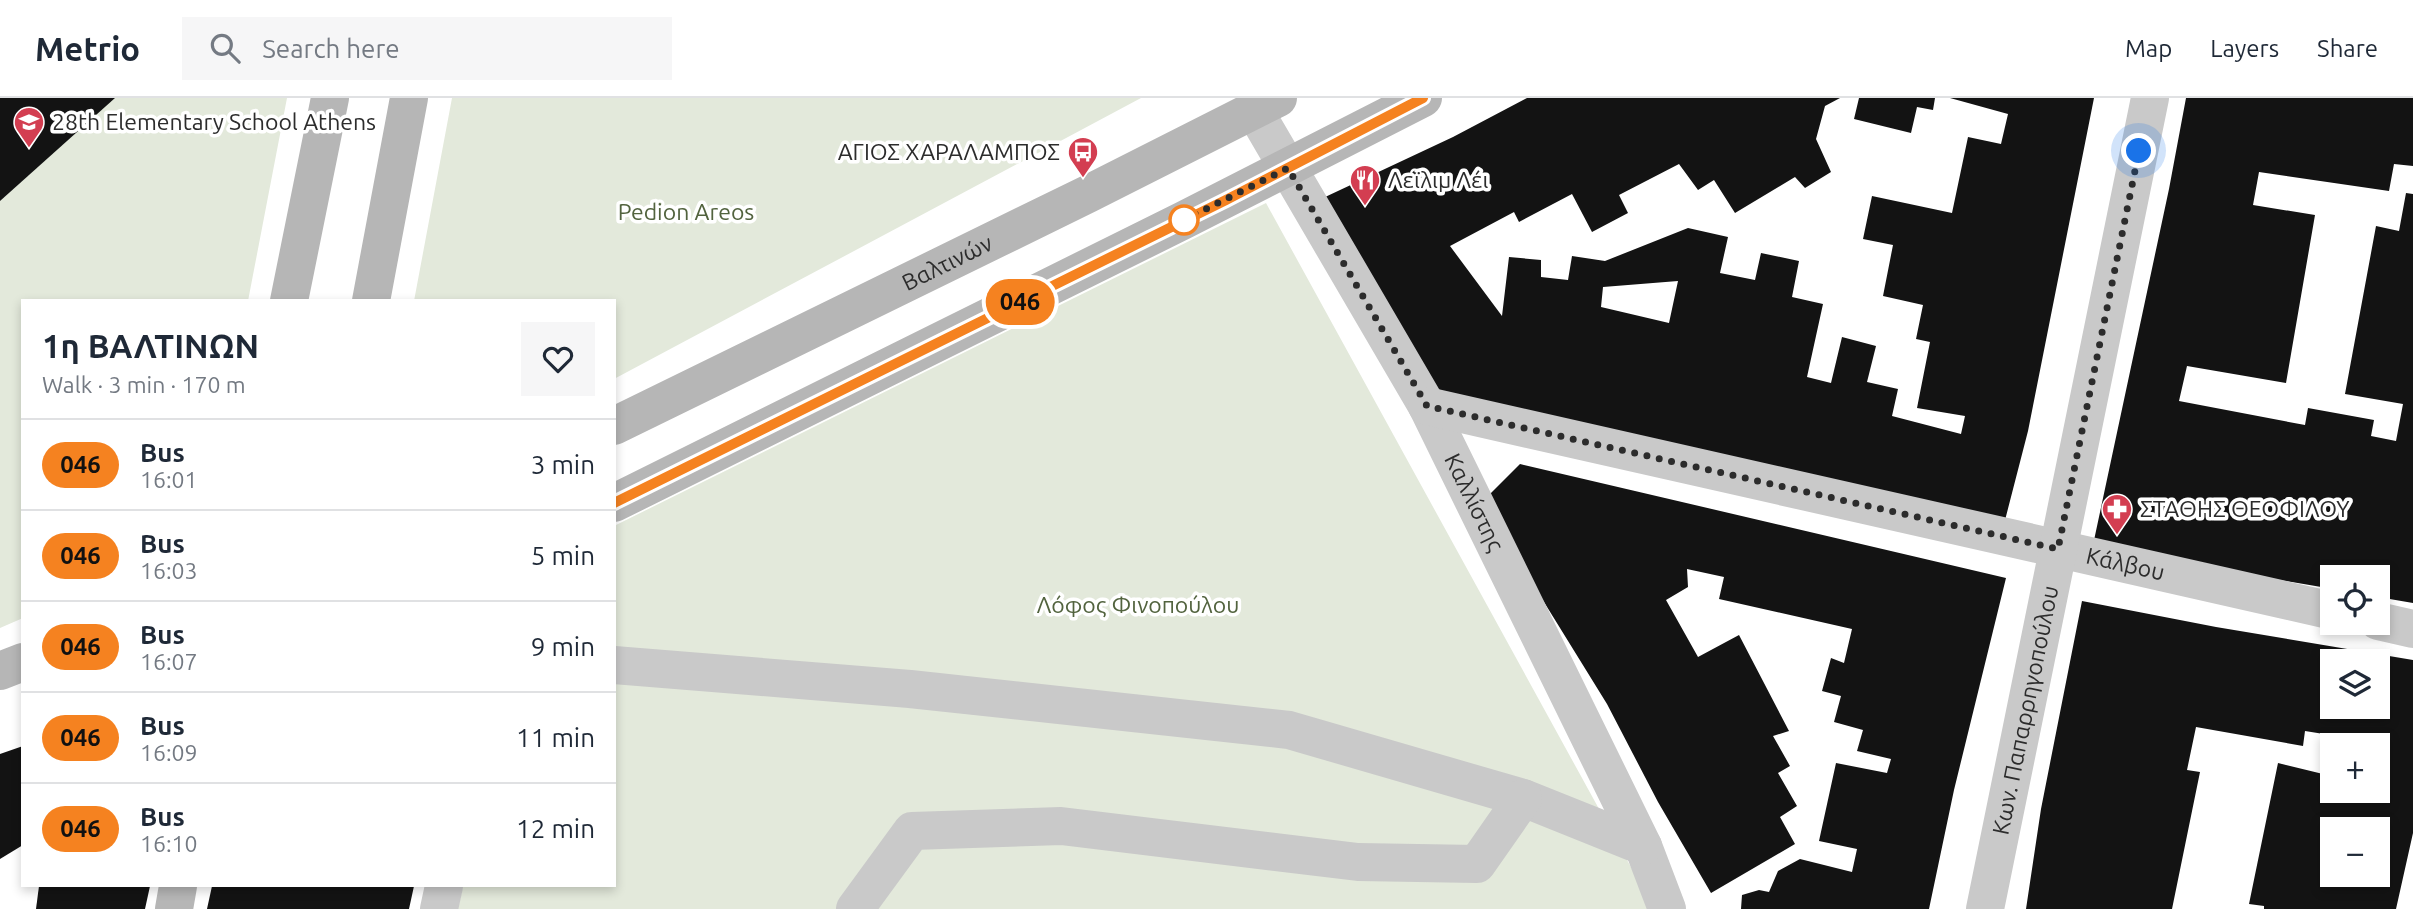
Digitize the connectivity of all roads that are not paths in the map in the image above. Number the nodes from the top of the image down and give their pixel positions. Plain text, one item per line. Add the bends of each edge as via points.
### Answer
1 (330, 98) edge
2 (409, 98) edge
3 (1423, 98) edge
4 (2150, 98) edge
5 (1266, 104) edge
6 (1288, 168) junction
7 (289, 299) edge
8 (371, 299) edge
9 (1427, 406) junction
10 (616, 425) edge
11 (616, 502) edge
12 (2058, 549) junction
13 (2320, 608) edge
14 (2390, 624) edge
15 (2413, 629) edge
16 (21, 663) edge
17 (616, 665) edge
18 (0, 671) edge
19 (1523, 798) junction
20 (1643, 846) junction
21 (178, 887) edge
22 (444, 887) edge
23 (174, 909) edge
24 (439, 909) edge
25 (855, 909) edge
26 (1667, 909) edge
27 (1985, 909) edge

1 - 7 street
2 - 8 street
3 - 6 street
4 - 12 street, Κων. Παπαρρηγοπούλου
5 - 6 street, Καλλίστης
5 - 10 street, Βαλτινών
6 - 9 street, Καλλίστης
6 - 11 street
9 - 12 street, Κάλβου
9 - 20 street, Καλλίστης
12 - 13 street, Κάλβου
12 - 27 street, Κων. Παπαρρηγοπούλου
14 - 15 street
16 - 18 street
17 - 19 street via 910,689 1289,730
19 - 20 street
19 - 25 street via 1477,864 1358,862 1061,826 912,831
20 - 26 street, Καλλίστης
21 - 23 street
22 - 24 street

